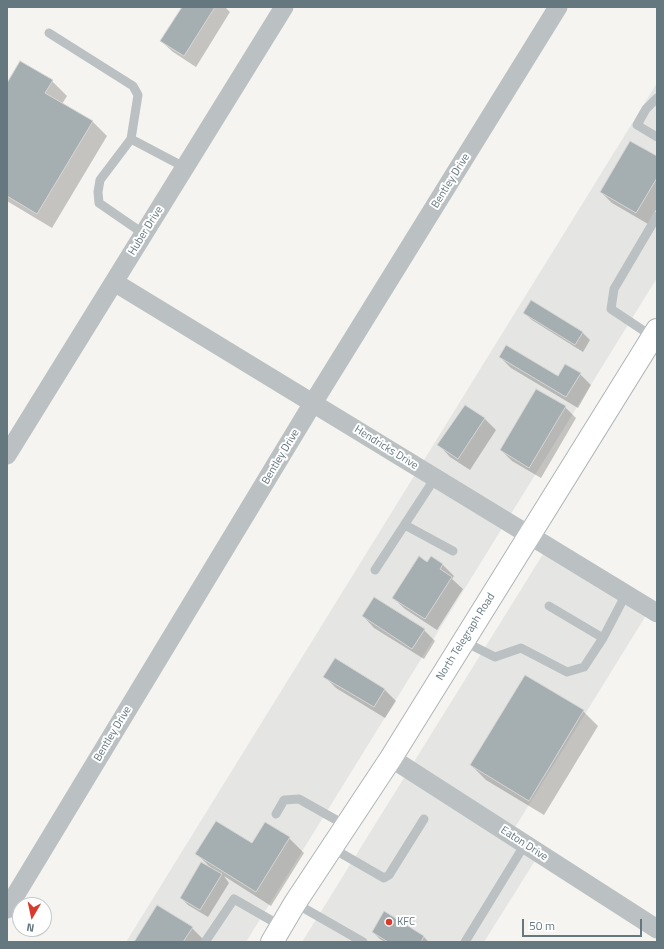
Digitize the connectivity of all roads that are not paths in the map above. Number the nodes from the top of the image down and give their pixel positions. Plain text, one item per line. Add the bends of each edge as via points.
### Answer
1 (284, 7) edge
2 (558, 7) edge
3 (49, 33) dead end
4 (657, 98) edge
5 (657, 137) edge
6 (131, 139) junction
7 (186, 168) junction
8 (657, 216) edge
9 (144, 234) junction
10 (114, 282) junction
11 (655, 334) edge
12 (313, 403) junction
13 (7, 455) edge
14 (435, 478) junction
15 (405, 525) junction
16 (528, 536) junction
17 (453, 551) dead end
18 (375, 570) dead end
19 (626, 594) junction
20 (550, 606) dead end
21 (657, 613) edge
22 (602, 638) junction
23 (463, 642) junction
24 (391, 758) junction
25 (276, 814) dead end
26 (424, 818) dead end
27 (347, 826) junction
28 (525, 844) junction
29 (332, 848) junction
30 (295, 903) junction
31 (7, 909) edge
32 (657, 929) edge
33 (277, 934) edge
34 (205, 942) edge
35 (363, 942) edge
36 (465, 942) edge

1 - 7 street, Huber Drive
2 - 12 street, Bentley Drive
3 - 6 lane via 133,86 138,95
4 - 5 lane via 646,109 637,125
6 - 7 lane
6 - 9 lane via 100,180 99,203
7 - 9 street, Huber Drive
8 - 11 lane via 614,289 611,309
9 - 10 street, Huber Drive
10 - 12 street, Hendricks Drive
10 - 13 street, Huber Drive
11 - 16 main road, North Telegraph Road
12 - 14 street, Hendricks Drive
12 - 31 street, Bentley Drive
14 - 15 lane
14 - 16 street, Hendricks Drive
15 - 17 lane
15 - 18 lane
16 - 19 street, Hendricks Drive
16 - 23 main road, North Telegraph Road
19 - 21 street, Hendricks Drive
19 - 22 lane
20 - 22 lane
22 - 23 lane via 584,667 567,672 521,648 495,657
23 - 24 main road, North Telegraph Road
24 - 27 main road, North Telegraph Road
24 - 28 street, Eaton Drive
25 - 27 lane via 284,800 299,799
26 - 29 lane via 389,875 384,878
27 - 29 main road, North Telegraph Road
28 - 32 street, Eaton Drive
28 - 36 lane
29 - 30 main road, North Telegraph Road
30 - 33 main road, North Telegraph Road
30 - 35 lane
33 - 34 lane via 234,899

